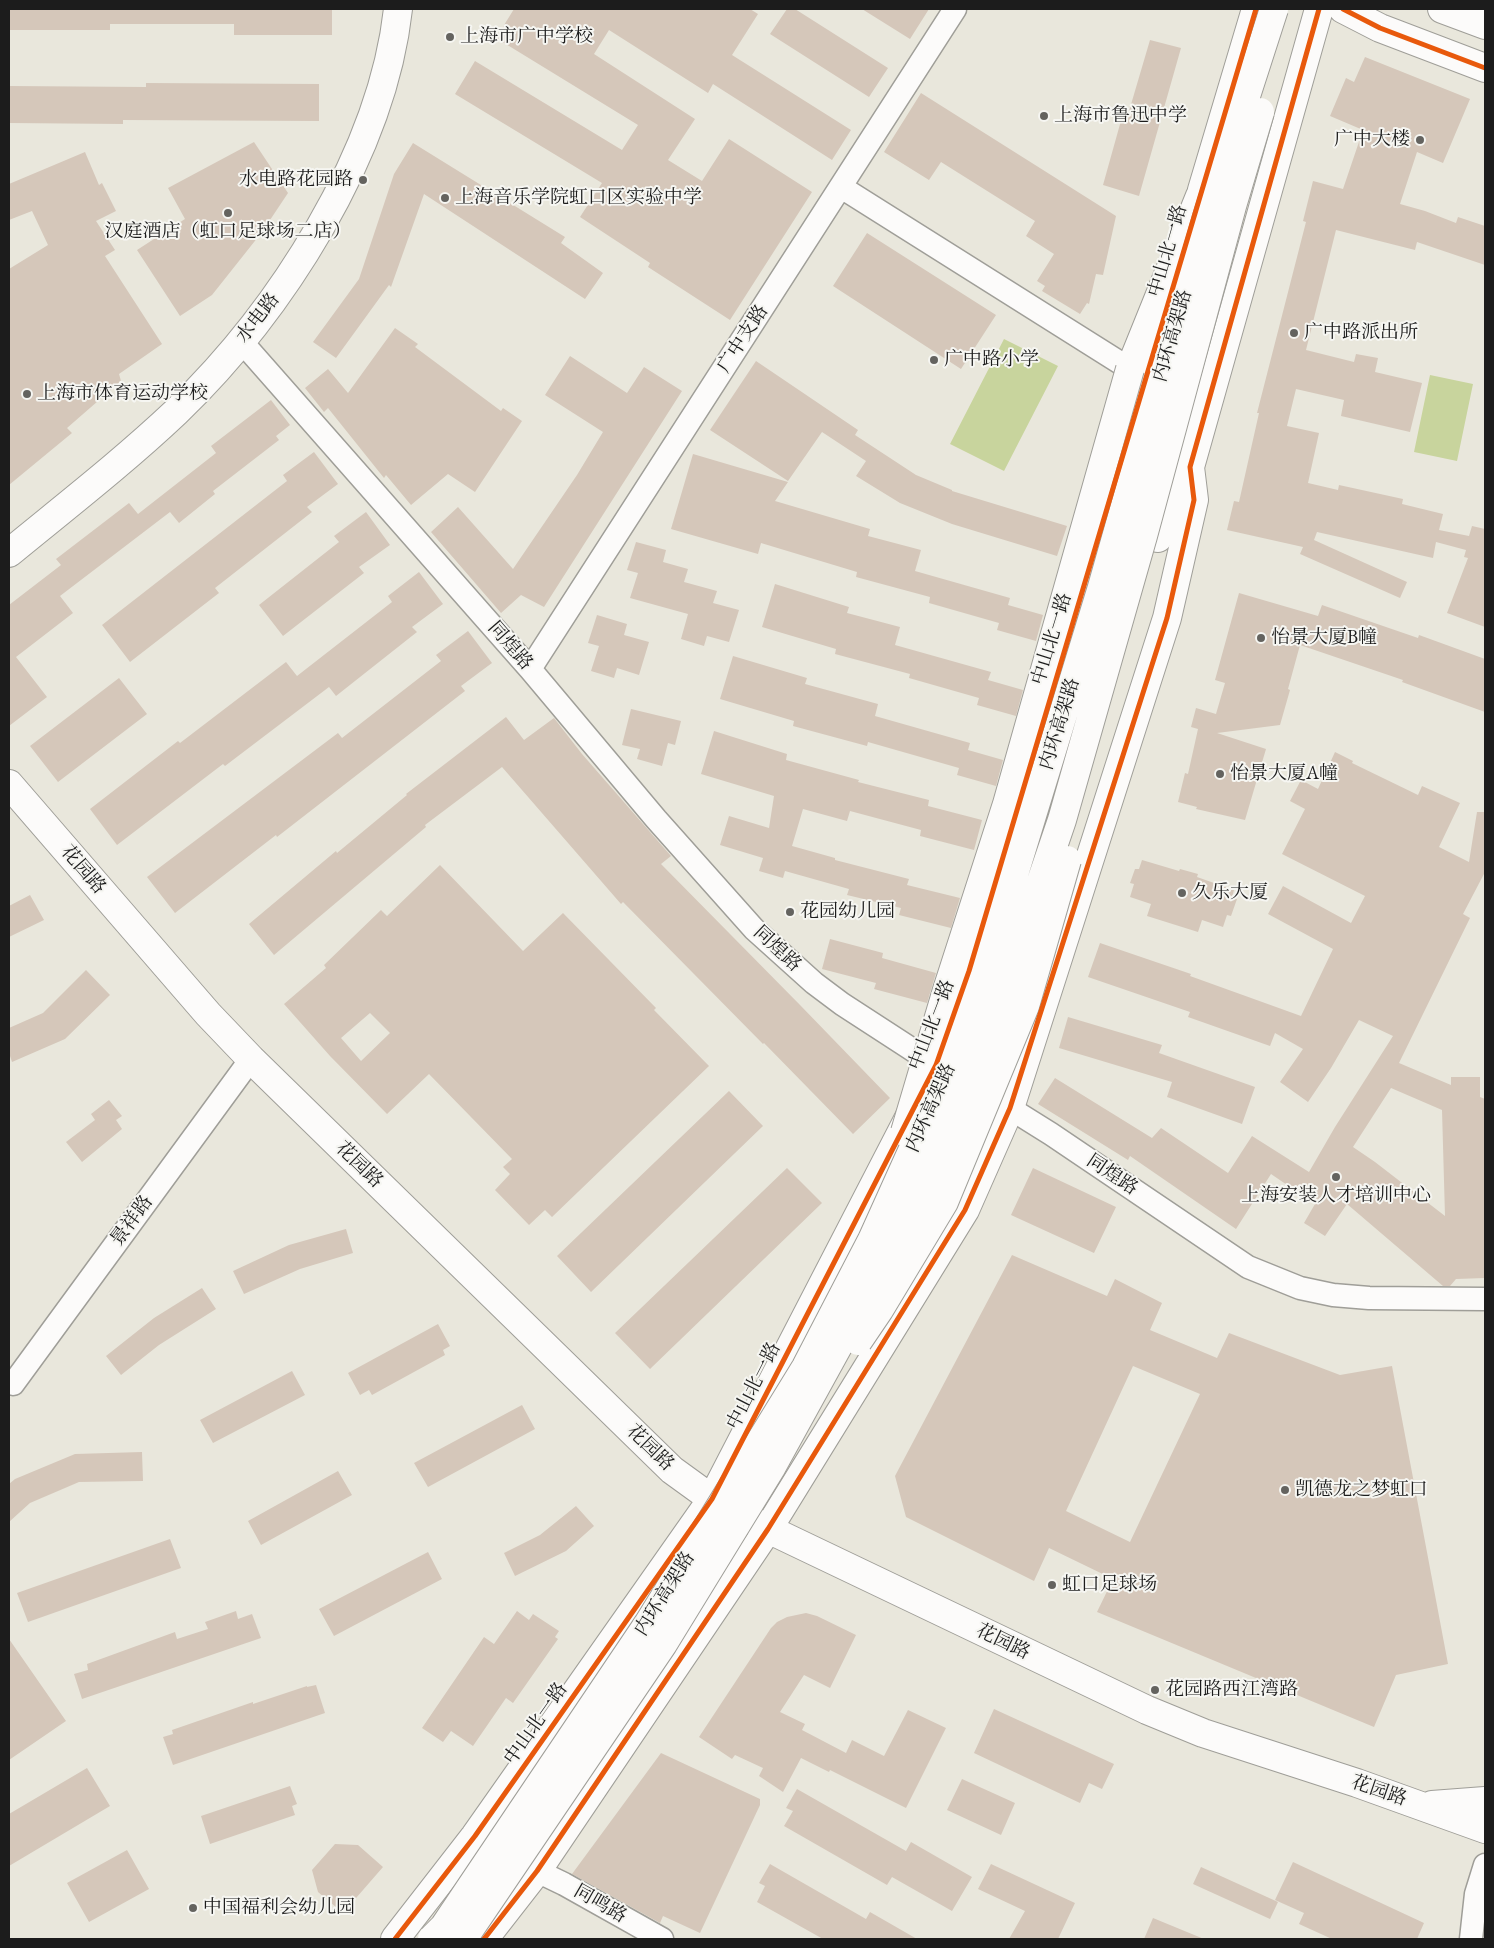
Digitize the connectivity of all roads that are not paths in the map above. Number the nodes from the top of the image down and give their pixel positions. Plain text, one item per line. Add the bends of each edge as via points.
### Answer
1 (398, 9) edge
2 (955, 9) edge
3 (1256, 9) edge
4 (1274, 9) edge
5 (1291, 9) edge
6 (1319, 9) edge
7 (1343, 9) edge
8 (1442, 9) edge
9 (1485, 25) edge
10 (1485, 68) edge
11 (841, 187) junction
12 (1200, 196) junction
13 (241, 341) junction
14 (1130, 369) junction
15 (1190, 467) junction
16 (9, 553) edge
17 (530, 669) junction
18 (9, 784) edge
19 (251, 1059) junction
20 (936, 1065) junction
21 (1010, 1108) junction
22 (872, 1240) junction
23 (1485, 1299) edge
24 (14, 1384) dead end
25 (771, 1468) junction
26 (712, 1498) junction
27 (768, 1529) junction
28 (1485, 1801) edge
29 (1423, 1806) junction
30 (1485, 1829) edge
31 (1485, 1865) edge
32 (537, 1871) junction
33 (395, 1939) edge
34 (432, 1939) edge
35 (463, 1939) edge
36 (484, 1939) edge
37 (662, 1939) edge
38 (1471, 1939) edge

1 - 13 main road, 水电路 via 382,90 347,176 290,276
2 - 11 street, 广中支路
3 - 12 main road, 中山北一路
4 - 22 main road, 内环高架路, bridge via 1207,216 1102,586 955,1056
5 - 25 main road, 内环高架路, bridge via 1232,206 1062,820 980,1061 902,1230
6 - 15 main road
7 - 10 main road via 1380,28
8 - 9 main road
11 - 14 street
11 - 17 street, 广中支路
12 - 14 main road
12 - 20 main road, 中山北一路 via 968,971
13 - 16 main road, 水电路 via 176,412
13 - 17 street, 同煌路
14 - 22 main road, bridge via 1007,804
15 - 21 main road via 1194,500 1167,618
15 - 25 main road, bridge via 1158,538 1025,1006 944,1202 880,1310
17 - 20 street, 同煌路 via 656,819 754,928 814,983
18 - 19 main road, 花园路 via 208,1014
19 - 24 street, 景祥路
19 - 26 main road, 花园路 via 672,1470
20 - 21 street, 同煌路
20 - 26 main road, 中山北一路
21 - 23 street, 同煌路 via 1248,1267 1300,1288 1333,1296
21 - 27 main road via 965,1210
22 - 34 main road, 内环高架路, bridge via 806,1367 648,1624 444,1927
25 - 35 main road, 内环高架路, bridge via 663,1644
26 - 27 main road, 花园路
26 - 33 main road, 中山北一路 via 475,1836
27 - 29 main road, 花园路 via 1147,1710 1203,1733
27 - 32 main road
28 - 29 main road
29 - 30 main road, 花园路
31 - 38 street via 1476,1894
32 - 36 main road
32 - 37 street, 同鸣路

